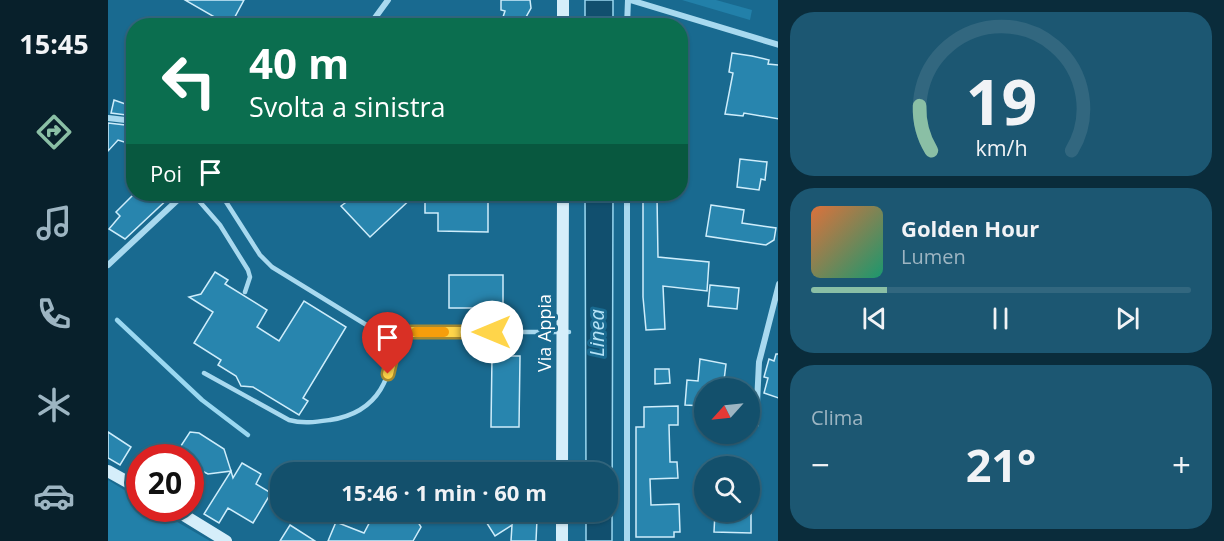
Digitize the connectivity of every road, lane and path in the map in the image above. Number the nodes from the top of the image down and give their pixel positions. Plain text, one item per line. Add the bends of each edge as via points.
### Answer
1 (388, 0) edge
2 (563, 0) edge
3 (629, 0) edge
4 (375, 18) edge
5 (563, 18) edge
6 (628, 18) edge
7 (778, 45) edge
8 (108, 118) edge
9 (126, 120) edge
10 (177, 201) edge
11 (200, 201) edge
12 (225, 201) edge
13 (563, 201) edge
14 (627, 201) edge
15 (108, 265) edge
16 (778, 284) edge
17 (245, 292) dead end
18 (398, 332) junction
19 (566, 332) junction
20 (204, 373) dead end
21 (758, 378) edge
22 (562, 462) edge
23 (108, 471) edge
24 (126, 481) edge
25 (195, 522) edge
26 (562, 522) edge
27 (226, 541) edge
28 (561, 541) edge
29 (627, 541) edge

1 - 4 street
2 - 5 main road
3 - 6 street
3 - 7 street
8 - 9 street
10 - 15 street
11 - 17 lane via 248,270
12 - 18 lane via 272,267 366,326
13 - 19 main road, Via Appia
14 - 29 street
16 - 21 street
18 - 19 lane
18 - 20 lane via 391,366 381,389 362,410 343,418 304,423 289,420
19 - 22 main road, Via Appia
23 - 24 main road
25 - 27 main road
26 - 28 main road

